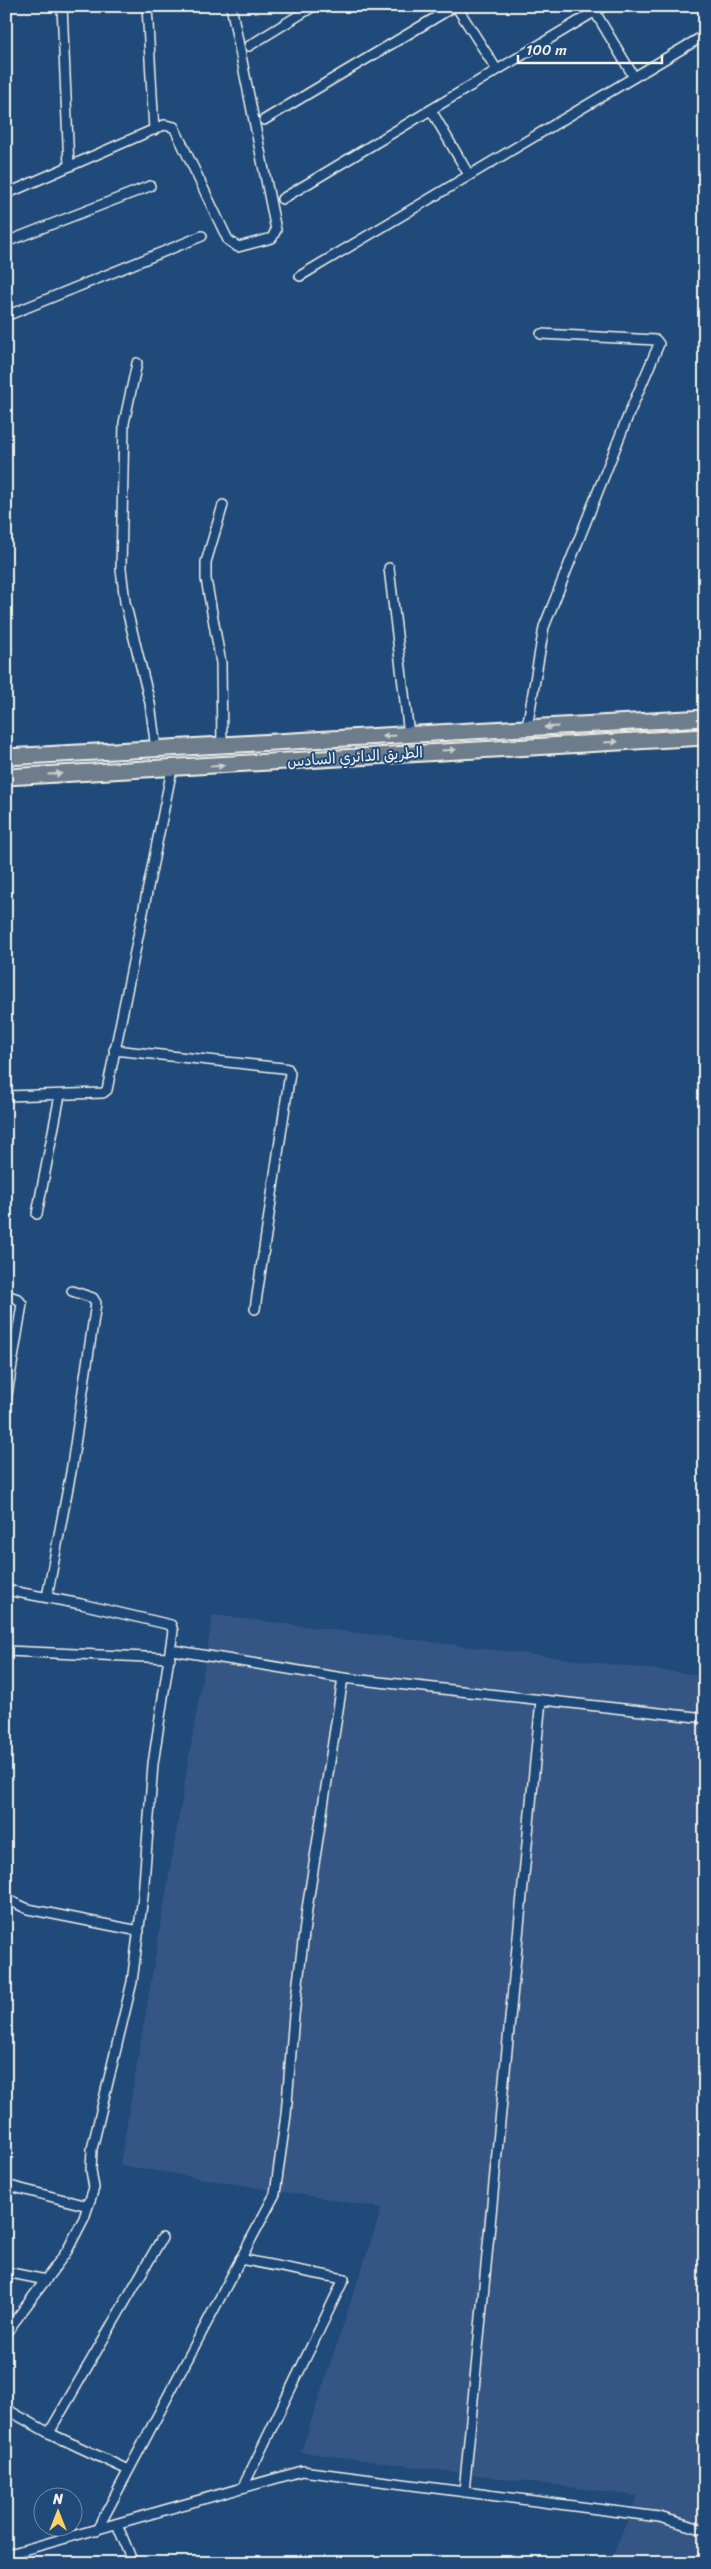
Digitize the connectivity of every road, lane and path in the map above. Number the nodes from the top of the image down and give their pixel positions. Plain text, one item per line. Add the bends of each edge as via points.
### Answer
1 (62, 6) edge
2 (147, 6) edge
3 (231, 6) edge
4 (314, 6) edge
5 (456, 6) edge
6 (604, 6) edge
7 (595, 12) junction
8 (705, 35) edge
9 (249, 46) dead end
10 (497, 70) junction
11 (634, 77) junction
12 (431, 110) junction
13 (264, 120) dead end
14 (154, 130) junction
15 (69, 166) junction
16 (469, 175) junction
17 (150, 186) dead end
18 (6, 194) edge
19 (282, 199) dead end
20 (202, 236) dead end
21 (6, 242) edge
22 (300, 276) dead end
23 (6, 316) edge
24 (540, 334) dead end
25 (137, 364) dead end
26 (224, 505) dead end
27 (389, 568) dead end
28 (705, 718) edge
29 (527, 728) junction
30 (409, 735) junction
31 (705, 737) edge
32 (222, 746) junction
33 (156, 749) junction
34 (134, 750) junction
35 (6, 757) edge
36 (172, 769) junction
37 (136, 770) junction
38 (6, 777) edge
39 (114, 1050) junction
40 (60, 1094) junction
41 (6, 1096) edge
42 (37, 1214) dead end
43 (72, 1292) dead end
44 (6, 1295) edge
45 (255, 1309) dead end
46 (6, 1401) edge
47 (6, 1590) edge
48 (47, 1598) junction
49 (6, 1651) edge
50 (171, 1654) junction
51 (343, 1678) junction
52 (541, 1700) junction
53 (705, 1718) edge
54 (6, 1899) edge
55 (139, 1931) junction
56 (6, 2185) edge
57 (88, 2206) junction
58 (162, 2238) dead end
59 (240, 2259) junction
60 (6, 2272) edge
61 (46, 2280) junction
62 (6, 2334) edge
63 (6, 2409) edge
64 (49, 2433) junction
65 (128, 2470) junction
66 (243, 2487) junction
67 (464, 2492) junction
68 (117, 2524) junction
69 (97, 2530) junction
70 (705, 2530) edge
71 (6, 2555) edge
72 (133, 2563) edge

1 - 15 street
2 - 14 street
3 - 14 street via 276,230 272,238 238,247 228,240 174,127 164,125
4 - 9 street
5 - 10 street
5 - 13 street
6 - 7 street
7 - 10 street
7 - 11 street
8 - 11 street
10 - 12 street
11 - 16 street
12 - 16 street
12 - 19 street
14 - 15 street
15 - 18 street
16 - 22 street
17 - 21 street
20 - 23 street
24 - 29 street via 656,340 659,344 544,628
25 - 33 street via 124,424 120,569 150,703
26 - 32 street via 206,562 221,663
27 - 30 street
28 -> 29 highway, الطريق الدائري السادس
29 - 30 highway, الطريق الدائري السادس
30 -> 32 highway, الطريق الدائري السادس
36 -> 31 highway, الطريق الدائري السادس
32 - 33 highway, الطريق الدائري السادس
33 - 34 highway, الطريق الدائري السادس
34 - 35 highway, الطريق الدائري السادس
34 - 37 highway
36 - 37 highway, الطريق الدائري السادس
36 - 39 street
38 -> 37 highway, الطريق الدائري السادس
39 - 40 street via 105,1092
39 - 45 street via 288,1069 290,1073
40 - 41 street
40 - 42 street
43 - 48 street via 94,1298 96,1302 71,1472
44 - 46 street via 22,1304
47 - 48 street
48 - 50 street via 170,1625 173,1631
49 - 50 street
50 - 51 street
50 - 55 street via 153,1764
51 - 52 street
51 - 59 street via 307,1909 275,2194
52 - 53 street
52 - 67 street
54 - 55 street via 28,1909
55 - 57 street via 130,1991 92,2149 94,2188
56 - 57 street
57 - 61 street via 67,2251
58 - 64 street
59 - 65 street
59 - 66 street via 344,2279
60 - 61 street
61 - 62 street
63 - 64 street
64 - 65 street
65 - 69 street
66 - 67 street via 312,2470
66 - 68 street
67 - 70 street via 659,2517
68 - 69 street
68 - 72 street
69 - 71 street

